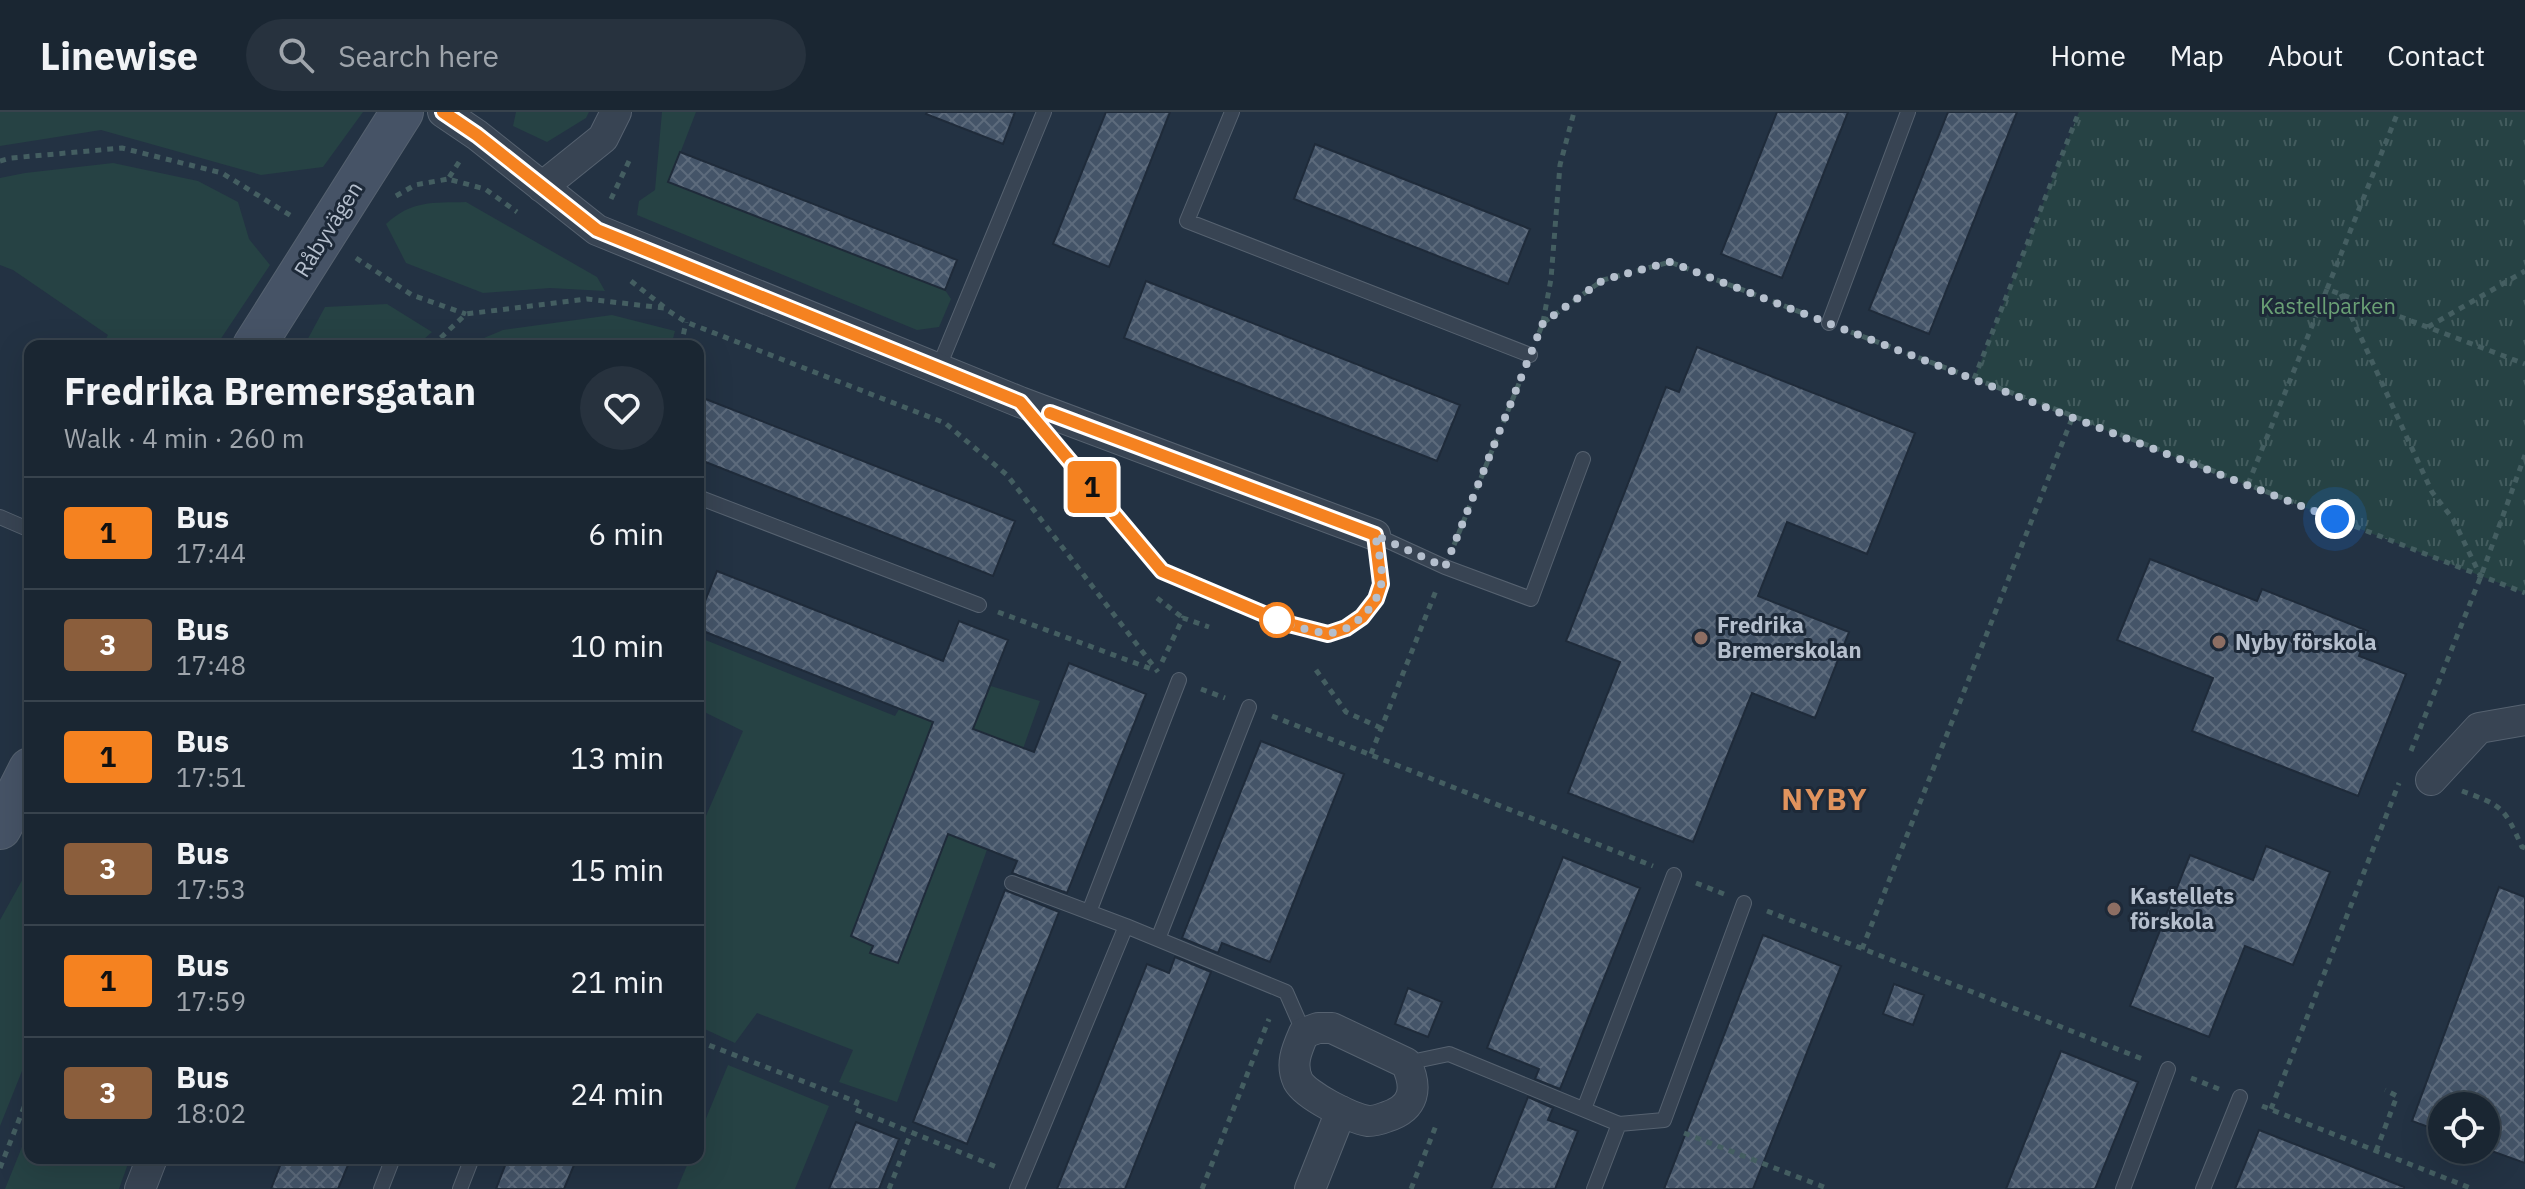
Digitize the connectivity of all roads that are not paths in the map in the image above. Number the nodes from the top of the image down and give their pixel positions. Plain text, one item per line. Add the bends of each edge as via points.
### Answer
1 (402, 112) edge
2 (443, 112) edge
3 (616, 112) edge
4 (1044, 112) edge
5 (1232, 112) edge
6 (1908, 112) edge
7 (542, 187) junction
8 (1829, 323) road end
9 (258, 340) edge
10 (1530, 355) road end
11 (938, 369) junction
12 (1020, 402) junction
13 (1583, 459) dead end
14 (704, 499) edge
15 (0, 517) edge
16 (24, 527) edge
17 (1375, 535) junction
18 (979, 605) road end
19 (1179, 680) road end
20 (1249, 707) road end
21 (2525, 720) edge
22 (2431, 780) road end
23 (24, 781) edge
24 (0, 828) edge
25 (1674, 875) road end
26 (1012, 883) dead end
27 (1744, 903) road end
28 (1089, 912) junction
29 (1126, 926) junction
30 (1158, 939) junction
31 (1304, 1033) junction
32 (1406, 1063) junction
33 (2168, 1069) road end
34 (2240, 1097) road end
35 (1584, 1109) junction
36 (1341, 1111) junction
37 (1619, 1124) junction
38 (150, 1164) edge
39 (391, 1164) edge
40 (470, 1164) edge
41 (1020, 1183) edge
42 (140, 1189) edge
43 (381, 1189) edge
44 (460, 1189) edge
45 (1310, 1189) edge
46 (1594, 1189) edge
47 (2123, 1189) edge
48 (2203, 1189) edge

1 - 9 main road, Råbyvägen
2 - 7 street
3 - 7 street via 603,138
4 - 11 lane
5 - 10 lane via 1187,221
6 - 8 lane
7 - 11 street via 597,230
11 - 12 street
12 - 17 street
12 - 17 lane via 1162,571 1285,623 1328,634 1362,617 1381,584
13 - 17 lane via 1531,599
14 - 18 lane
15 - 16 lane
19 - 28 lane
20 - 30 lane
21 - 22 street via 2479,728
23 - 24 main road
25 - 35 lane
26 - 28 lane
27 - 37 lane via 1664,1120
28 - 29 lane
29 - 30 lane
29 - 41 lane
30 - 31 lane via 1286,992
31 - 32 street via 1332,1028
31 - 36 street via 1294,1054 1298,1080 1304,1090
32 - 35 lane via 1449,1054
32 - 36 street via 1414,1084 1404,1109 1370,1121
33 - 47 lane
34 - 48 lane
35 - 37 lane
36 - 45 street
37 - 46 lane
38 - 42 street
39 - 43 lane
40 - 44 lane

